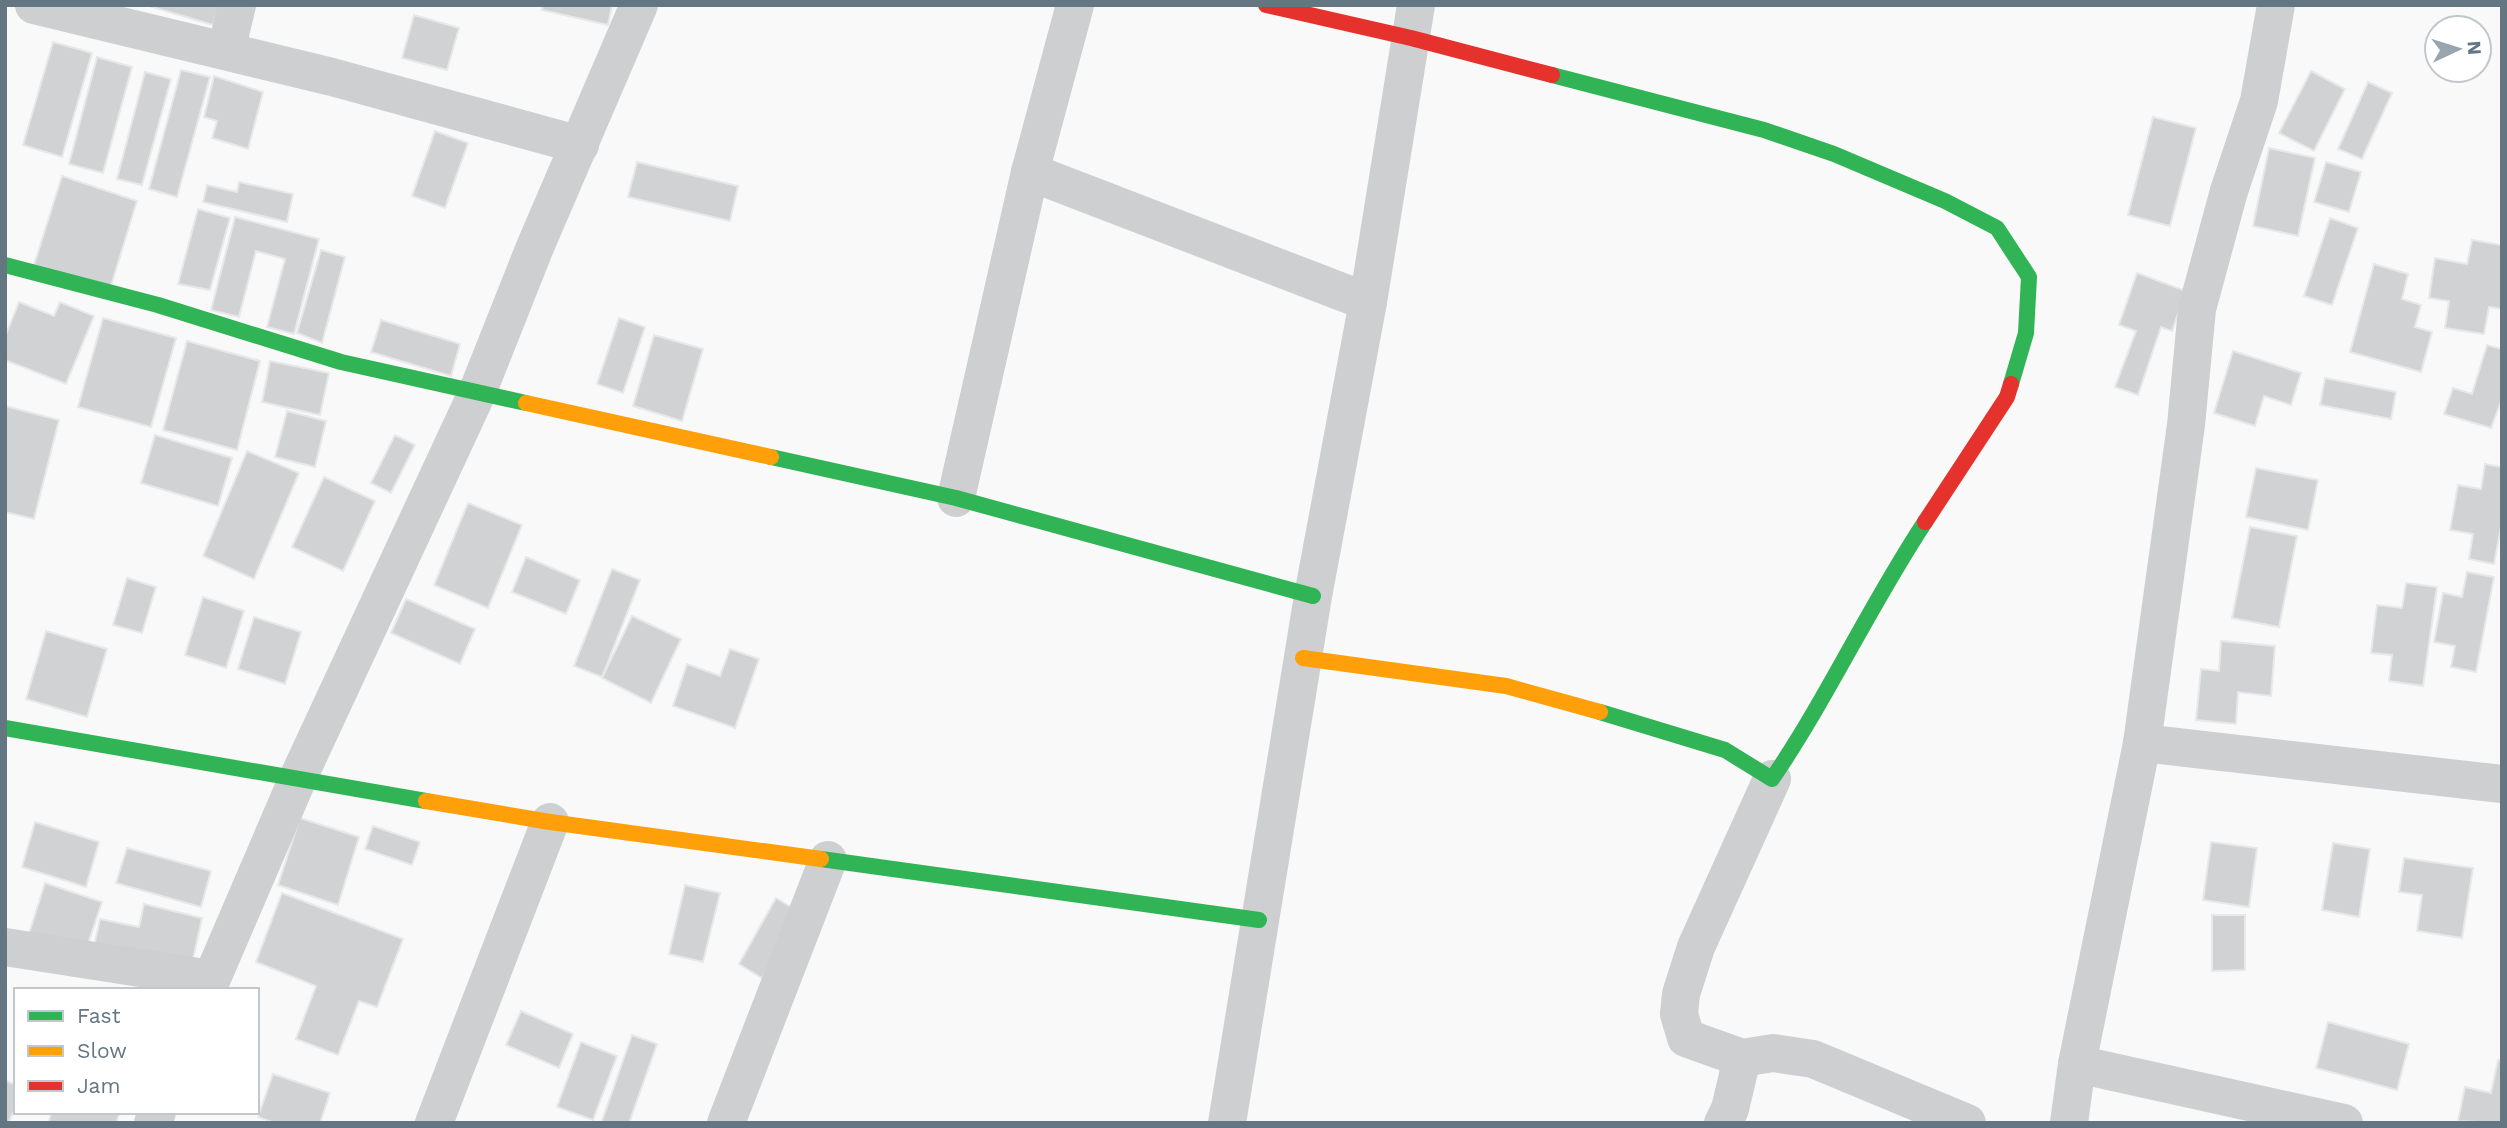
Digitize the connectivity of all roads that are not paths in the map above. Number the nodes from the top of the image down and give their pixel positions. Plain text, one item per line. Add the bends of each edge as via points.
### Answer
1 (34, 5) edge
2 (237, 5) edge
3 (639, 5) edge
4 (1075, 5) edge
5 (1266, 5) edge
6 (2276, 5) edge
7 (1413, 21) edge
8 (226, 51) junction
9 (580, 145) junction
10 (1030, 172) junction
11 (5, 265) edge
12 (1368, 302) junction
13 (477, 393) junction
14 (956, 498) junction
15 (1313, 596) junction
16 (1303, 658) junction
17 (5, 728) edge
18 (2142, 743) junction
19 (298, 778) junction
20 (1772, 779) junction
21 (2502, 784) edge
22 (550, 822) junction
23 (828, 860) junction
24 (1259, 920) junction
25 (5, 947) edge
26 (209, 985) edge
27 (1742, 1058) junction
28 (2077, 1064) junction
29 (434, 1123) edge
30 (726, 1123) edge
31 (1227, 1123) edge
32 (1723, 1123) edge
33 (1967, 1123) edge
34 (2069, 1123) edge
35 (2344, 1123) edge

1 - 8 street
2 - 8 street
3 - 9 street
4 - 10 street
5 - 7 street
6 - 18 street via 2259,101 2197,309 2186,425
7 - 12 street
7 - 20 street via 1834,154 1997,228 2029,277 2026,334 2007,397 1897,564
8 - 9 street
9 - 13 street
10 - 12 street
10 - 14 street
11 - 13 street via 158,305 341,362
12 - 15 street
13 - 14 street
13 - 19 street
14 - 15 street
15 - 16 street
16 - 20 street via 1506,686 1725,750
16 - 24 street
17 - 19 street
18 - 21 street
18 - 28 street
19 - 22 street
19 - 26 street
20 - 27 street via 1696,947 1681,994 1679,1014 1686,1038
22 - 23 street
22 - 29 street
23 - 24 street
23 - 30 street
24 - 31 street
25 - 26 street
27 - 32 street
27 - 33 street via 1773,1053 1813,1059
28 - 34 street
28 - 35 street

